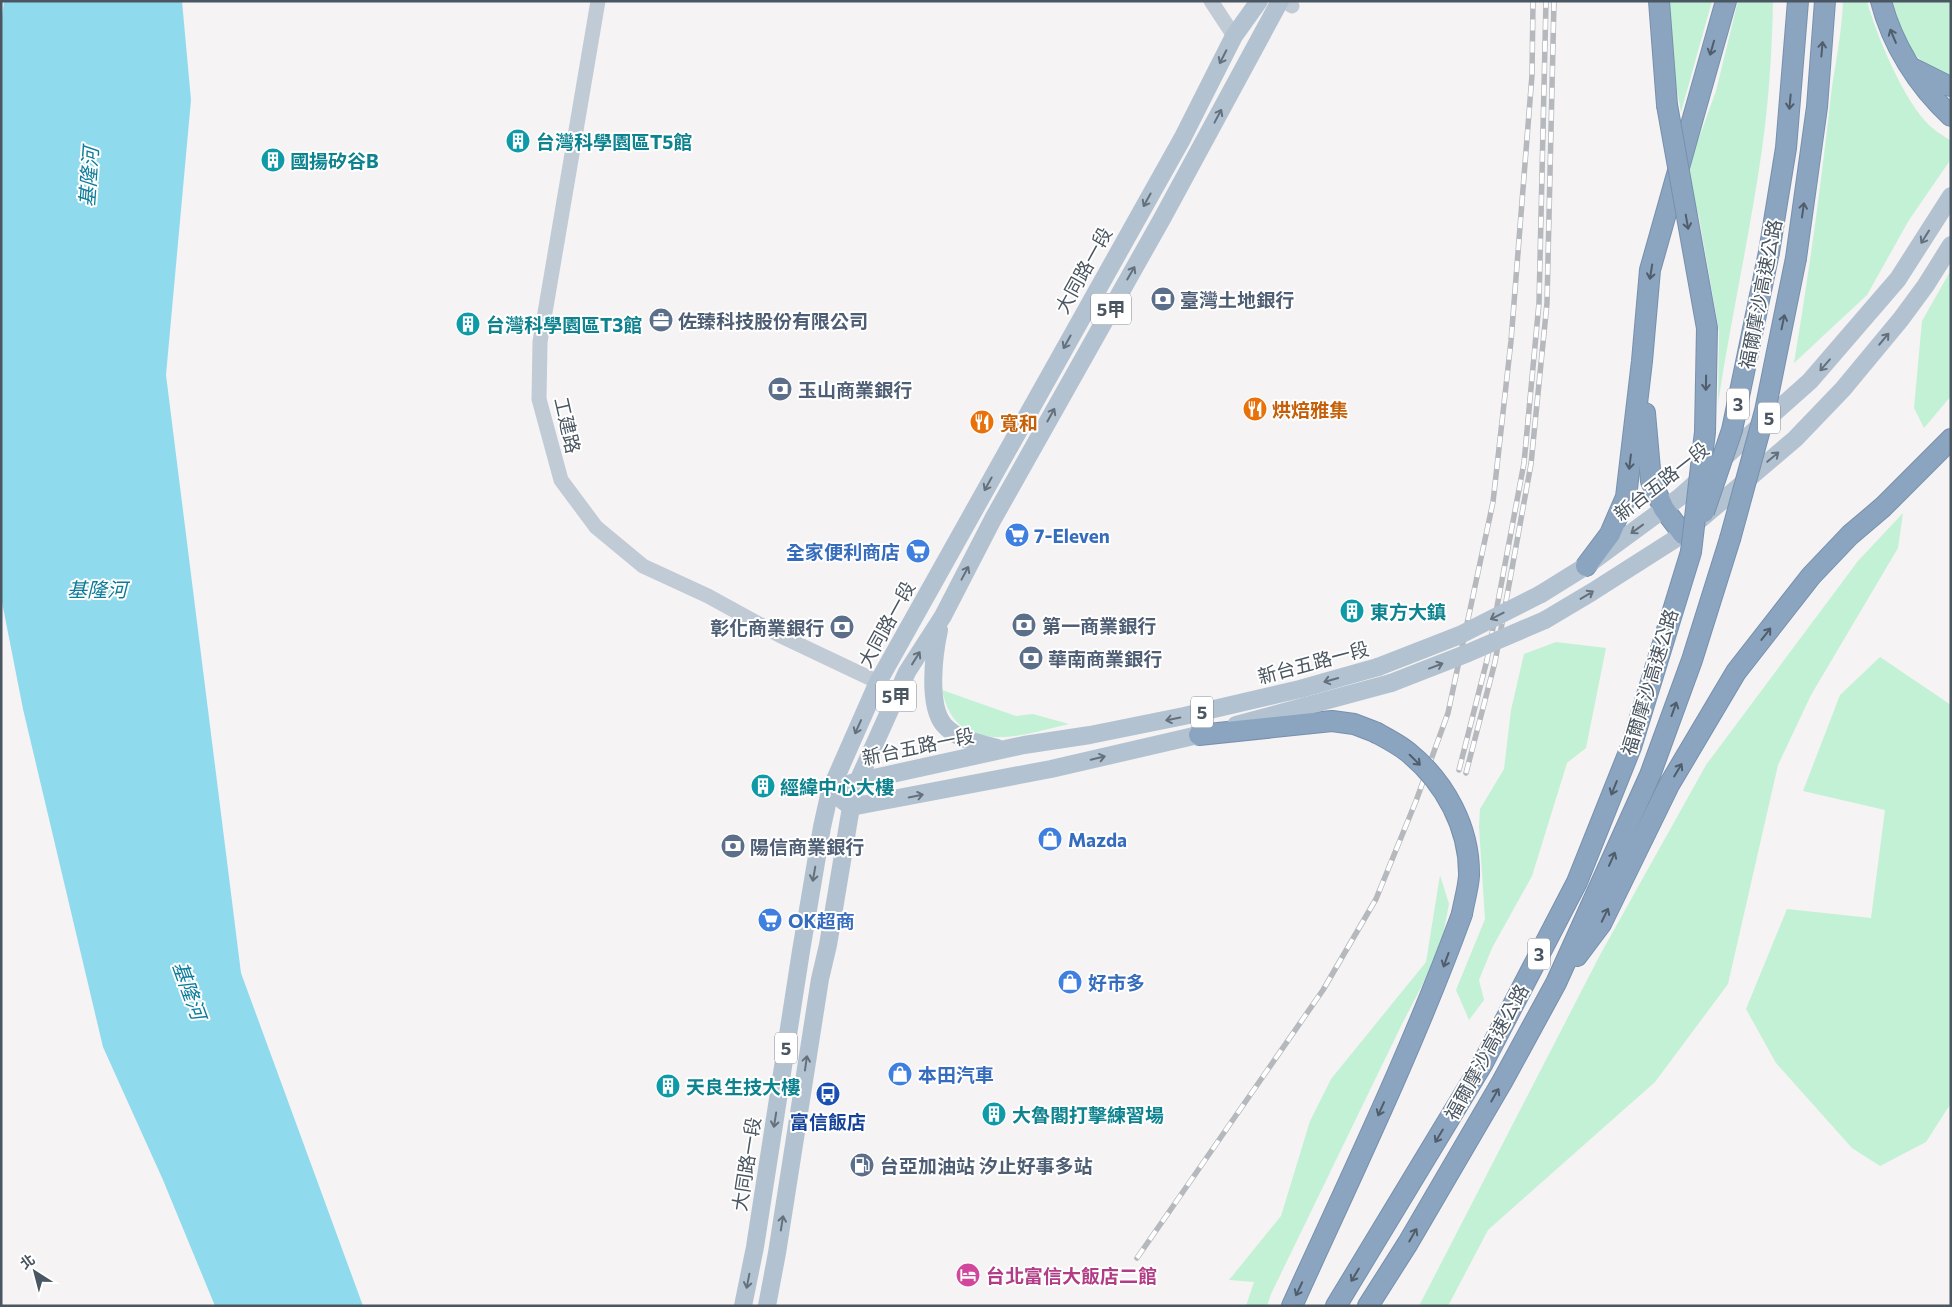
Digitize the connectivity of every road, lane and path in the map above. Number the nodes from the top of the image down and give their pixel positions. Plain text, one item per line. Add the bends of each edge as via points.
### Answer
1 (598, 1) edge
2 (1211, 1) edge
3 (1259, 1) edge
4 (1659, 1) edge
5 (1726, 1) edge
6 (1798, 1) edge
7 (1825, 1) edge
8 (1881, 1) edge
9 (1286, 3) edge
10 (1234, 36) junction
11 (1912, 68) junction
12 (1951, 86) edge
13 (1951, 116) edge
14 (1182, 139) junction
15 (1200, 148) junction
16 (1951, 196) edge
17 (1951, 245) edge
18 (1642, 362) junction
19 (1951, 423) edge
20 (1951, 439) edge
21 (1664, 509) junction
22 (1850, 535) junction
23 (1687, 543) junction
24 (1586, 566) junction
25 (942, 616) junction
26 (878, 682) junction
27 (1199, 735) junction
28 (1002, 750) junction
29 (858, 781) junction
30 (830, 791) junction
31 (851, 807) junction
32 (1556, 983) junction
33 (743, 1306) edge
34 (767, 1306) edge
35 (1292, 1306) edge
36 (1336, 1306) edge
37 (1368, 1306) edge

1 - 26 street, 工建路 via 540,342 539,400 561,480 596,526 643,566
2 - 10 street
3 - 10 main road, 大同路一段 / 5甲
4 -> 23 highway, bridge via 1667,105 1707,328 1705,432
5 -> 18 highway via 1650,270
6 -> 23 highway, 福爾摩沙高速公路 / 3, bridge via 1786,148 1769,252 1732,430
32 -> 7 highway, 福爾摩沙高速公路 / 3, bridge via 1650,775 1692,660 1730,539 1765,411 1796,258 1817,107
11 -> 8 highway via 1897,45
15 -> 9 main road, 5甲
10 -> 14 main road, 大同路一段 / 5甲
11 - 12 highway
11 - 13 highway via 1933,99
14 - 15 main road
14 -> 26 main road, 大同路一段 / 5甲
25 -> 15 main road, 5甲
16 -> 21 main road, 新台五路一段 / 5 via 1898,279 1810,382
23 -> 17 main road, 5 via 1843,389 1901,319
18 - 21 highway via 1651,481
18 -> 24 highway via 1626,497 1610,534
19 - 22 highway via 1868,509
20 - 22 highway
21 - 23 highway
21 -> 24 main road, 新台五路一段 / 5
32 -> 22 highway via 1600,924 1669,785 1736,672 1811,576
27 -> 23 main road, 5, bridge via 1391,683 1468,653 1545,620
23 -> 36 highway, 福爾摩沙高速公路 / 3 via 1683,575 1631,747 1577,882 1483,1062
24 -> 28 main road, 新台五路一段 / 5, bridge via 1541,594 1460,635 1378,666 1300,689 1184,716
25 - 28 main road via 934,653 937,712 944,725 964,740
29 -> 25 main road, 5甲 via 907,672
26 -> 30 main road, 大同路一段 / 5甲
31 -> 27 main road, 5 via 1051,769
27 -> 35 highway, bridge via 1332,721 1354,724 1375,732 1408,752 1432,776 1454,809 1466,842 1468,877 1462,914 1441,974
28 - 29 main road, 新台五路一段 / 5
29 - 30 main road, 新台五路一段 / 5
29 - 31 main road, 5甲
30 - 31 main road
30 -> 33 main road, 大同路一段 / 5
34 -> 31 main road, 5
37 -> 32 highway, 福爾摩沙高速公路 / 3 via 1408,1244

